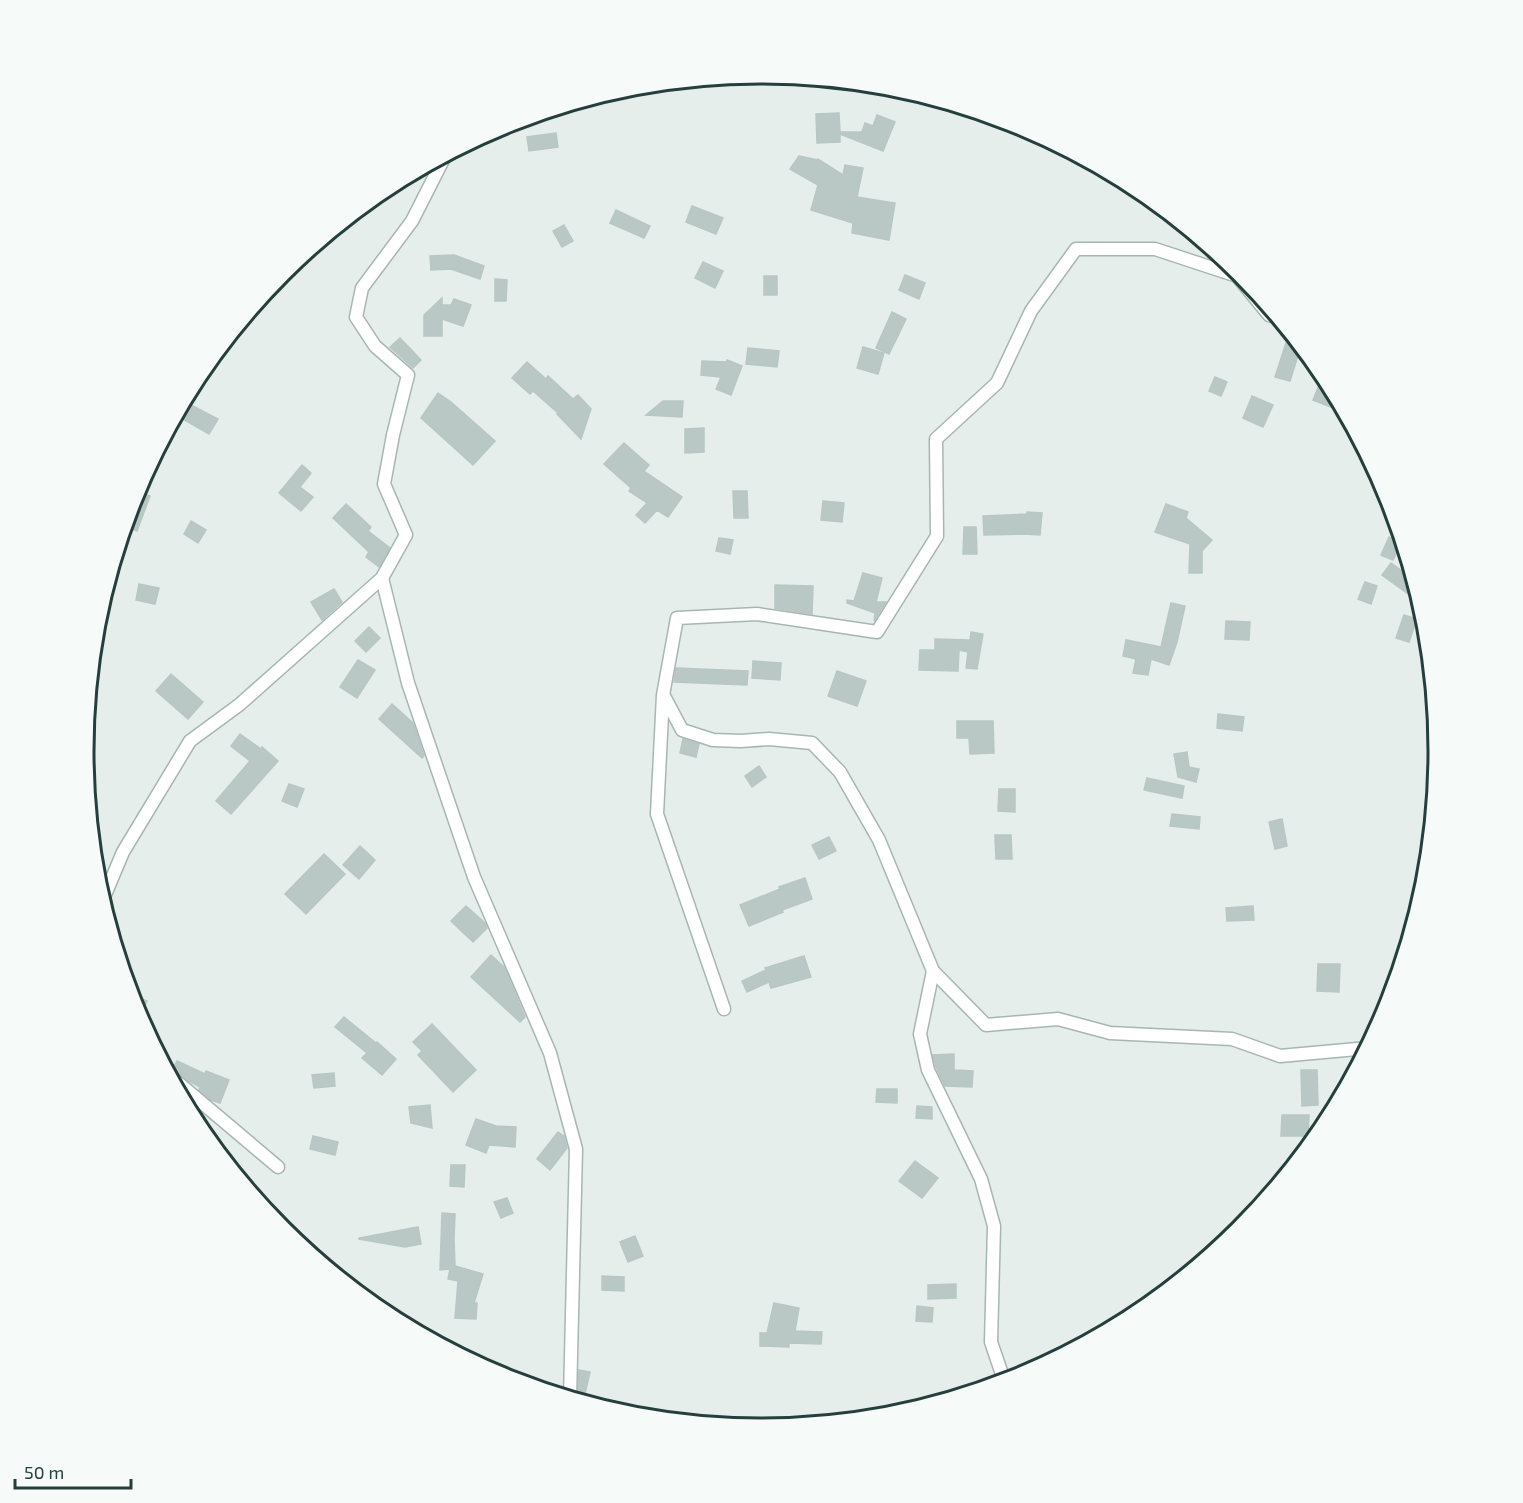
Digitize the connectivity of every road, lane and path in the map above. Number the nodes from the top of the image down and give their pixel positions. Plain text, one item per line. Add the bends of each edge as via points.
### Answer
1 (439, 167) edge
2 (1221, 268) edge
3 (382, 578) junction
4 (663, 695) junction
5 (108, 887) edge
6 (933, 971) junction
7 (724, 1009) dead end
8 (1359, 1049) edge
9 (185, 1089) edge
10 (278, 1167) dead end
11 (1002, 1374) edge
12 (570, 1391) edge

1 - 3 street via 412,220 362,288 356,316 375,346 408,375 384,484 406,535
2 - 4 street via 1155,249 1076,249 1031,311 997,383 936,439 937,536 877,632 757,614 677,618
3 - 5 street via 238,705 190,741 123,852
3 - 12 street via 408,683 474,877 549,1053 576,1149
4 - 6 street via 682,730 713,740 812,743 840,772 879,840
4 - 7 street via 657,814
6 - 8 street via 986,1025 1058,1019 1110,1033 1232,1039 1280,1056
6 - 11 street via 920,1034 928,1070 981,1179 994,1226 991,1342
9 - 10 street

